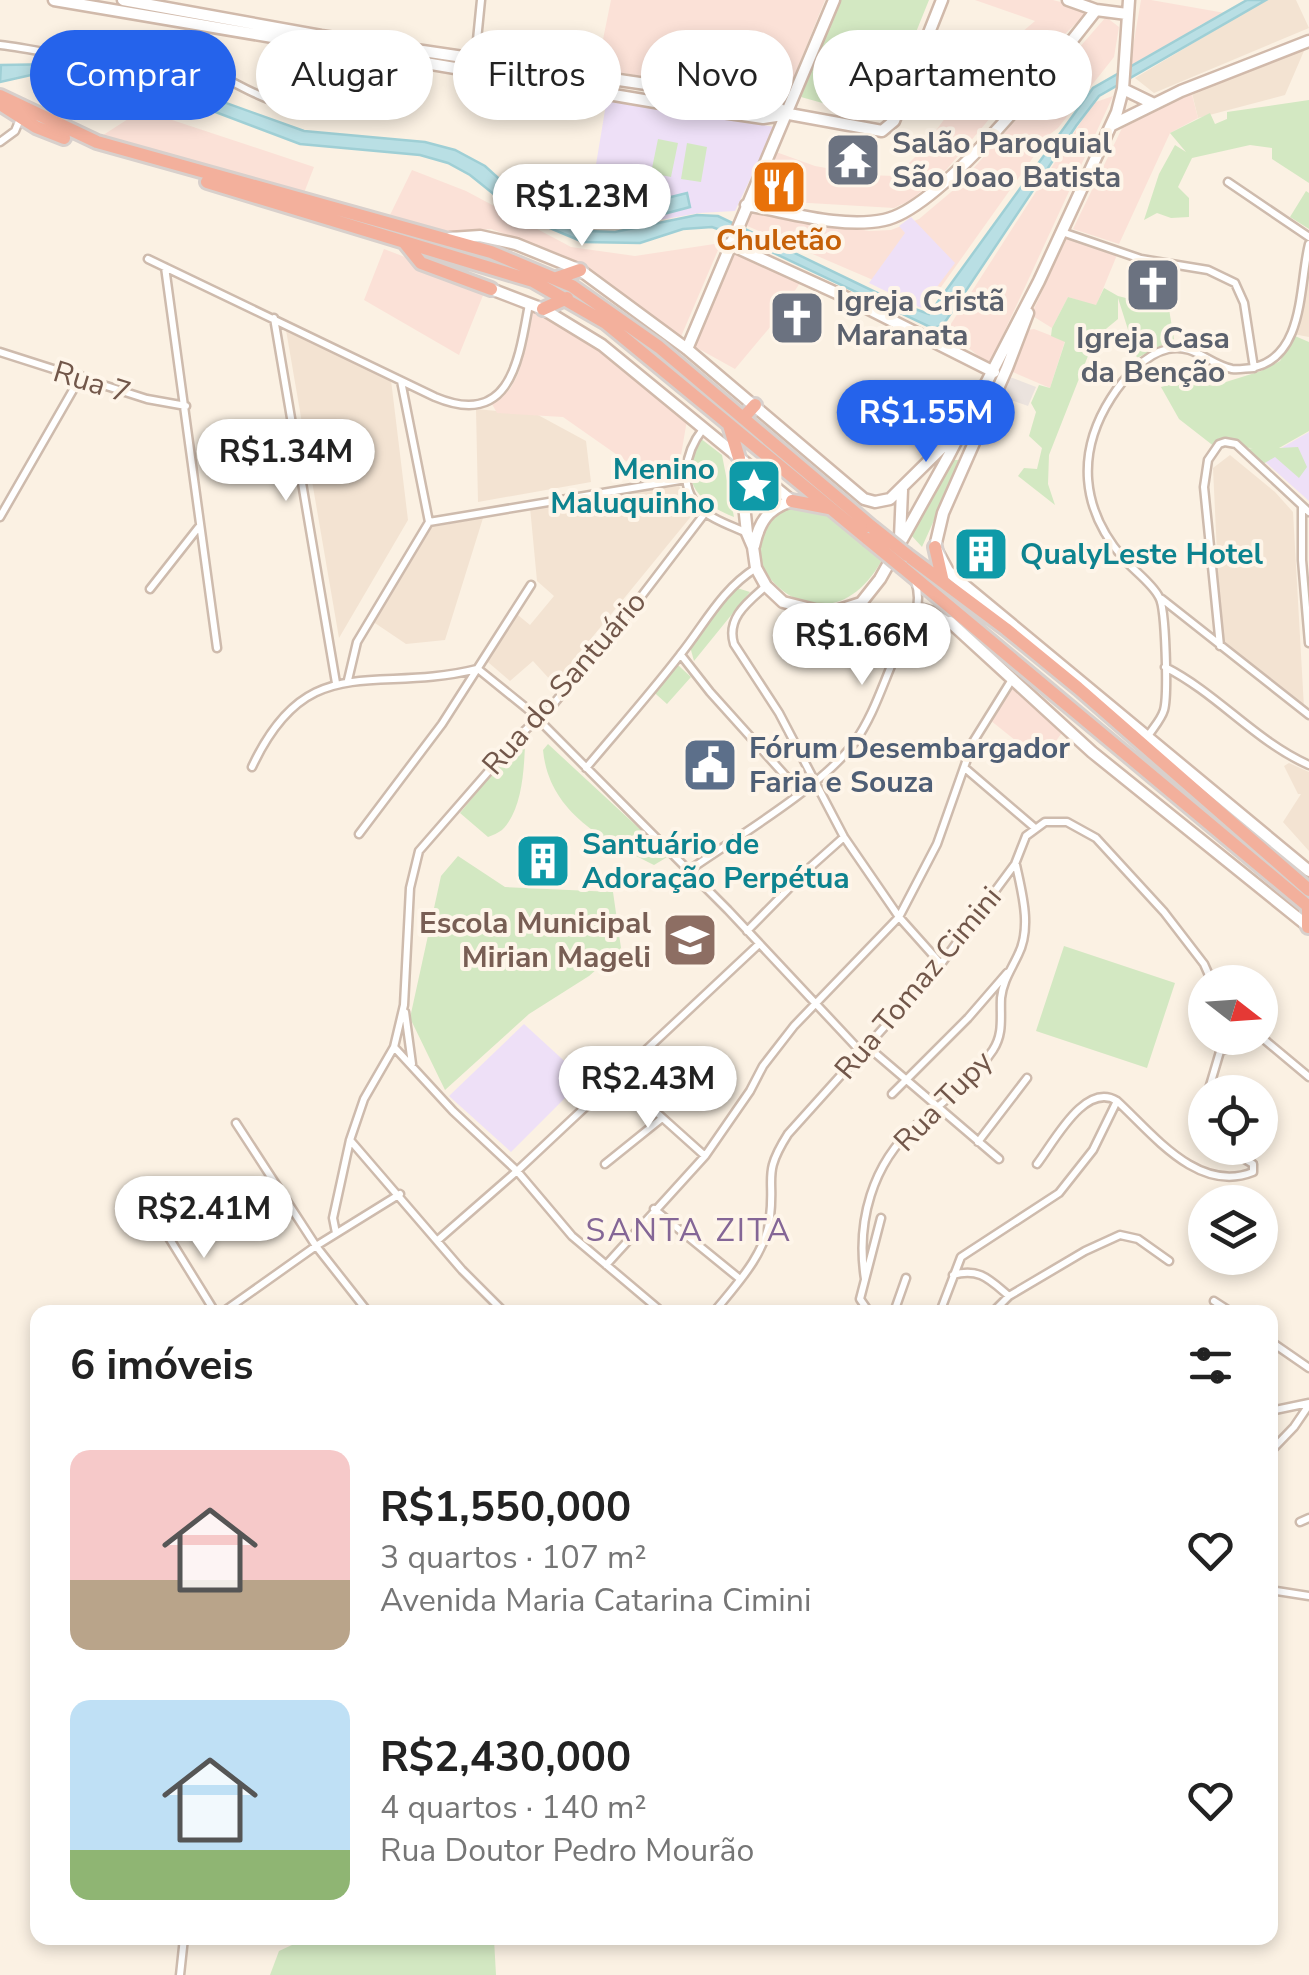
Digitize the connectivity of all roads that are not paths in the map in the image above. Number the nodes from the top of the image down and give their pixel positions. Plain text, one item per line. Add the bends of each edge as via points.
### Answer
1 (54, 0) edge
2 (123, 0) edge
3 (481, 0) edge
4 (834, 0) edge
5 (942, 0) edge
6 (1068, 0) edge
7 (1129, 0) edge
8 (110, 5) edge
9 (1096, 10) junction
10 (1127, 14) junction
11 (264, 30) edge
12 (478, 30) edge
13 (256, 32) edge
14 (1309, 41) edge
15 (0, 45) edge
16 (1123, 86) junction
17 (256, 92) edge
18 (2, 101) edge
19 (793, 104) edge
20 (1154, 104) junction
21 (793, 115) edge
22 (21, 118) junction
23 (786, 120) edge
24 (1111, 126) junction
25 (0, 142) edge
26 (1228, 182) dead end
27 (744, 209) junction
28 (1062, 232) junction
29 (1309, 236) edge
30 (446, 239) junction
31 (402, 240) junction
32 (731, 241) junction
33 (1309, 244) edge
34 (491, 252) junction
35 (148, 259) dead end
36 (165, 265) junction
37 (488, 267) junction
38 (580, 270) junction
39 (556, 278) junction
40 (1039, 281) junction
41 (491, 289) junction
42 (567, 298) junction
43 (536, 306) junction
44 (274, 317) junction
45 (687, 348) junction
46 (0, 352) edge
47 (672, 368) junction
48 (1254, 368) junction
49 (992, 371) junction
50 (80, 376) junction
51 (1004, 376) junction
52 (401, 381) junction
53 (756, 404) junction
54 (186, 406) junction
55 (743, 418) junction
56 (728, 423) junction
57 (703, 428) junction
58 (962, 430) junction
59 (948, 457) junction
60 (739, 458) junction
61 (966, 461) junction
62 (686, 479) junction
63 (903, 492) junction
64 (926, 494) junction
65 (792, 501) junction
66 (920, 506) junction
67 (833, 508) junction
68 (1306, 509) edge
69 (705, 512) junction
70 (0, 516) edge
71 (429, 522) junction
72 (199, 526) junction
73 (870, 533) junction
74 (747, 534) junction
75 (900, 540) junction
76 (754, 547) junction
77 (936, 547) junction
78 (907, 566) junction
79 (756, 568) junction
80 (531, 585) dead end
81 (944, 585) junction
82 (766, 586) junction
83 (150, 589) dead end
84 (1161, 598) junction
85 (948, 606) junction
86 (920, 607) junction
87 (950, 622) junction
88 (1309, 642) edge
89 (1220, 646) junction
90 (217, 648) dead end
91 (681, 655) junction
92 (1165, 667) junction
93 (478, 669) junction
94 (348, 680) junction
95 (1011, 681) junction
96 (336, 683) junction
97 (1309, 715) edge
98 (539, 721) junction
99 (1148, 736) junction
100 (1309, 765) edge
101 (252, 767) dead end
102 (586, 769) junction
103 (966, 769) junction
104 (816, 780) junction
105 (800, 792) junction
106 (1034, 828) junction
107 (359, 834) dead end
108 (844, 837) junction
109 (1016, 864) junction
110 (688, 871) junction
111 (1309, 871) edge
112 (1309, 890) edge
113 (1308, 906) edge
114 (899, 917) junction
115 (1309, 927) edge
116 (747, 931) junction
117 (758, 945) junction
118 (941, 964) junction
119 (1204, 965) edge
120 (1007, 972) junction
121 (816, 1004) junction
122 (404, 1006) junction
123 (394, 1047) junction
124 (865, 1050) junction
125 (1278, 1051) edge
126 (412, 1064) junction
127 (617, 1076) junction
128 (1309, 1077) edge
129 (1027, 1078) dead end
130 (906, 1080) junction
131 (892, 1094) dead end
132 (1117, 1102) junction
133 (937, 1109) junction
134 (661, 1118) junction
135 (236, 1123) dead end
136 (350, 1140) junction
137 (978, 1142) junction
138 (705, 1156) junction
139 (1000, 1159) dead end
140 (605, 1164) dead end
141 (1037, 1164) dead end
142 (1188, 1164) edge
143 (1189, 1165) edge
144 (1253, 1165) edge
145 (517, 1171) junction
146 (400, 1194) junction
147 (654, 1210) junction
148 (881, 1218) dead end
149 (163, 1228) dead end
150 (336, 1234) junction
151 (438, 1240) junction
152 (316, 1246) junction
153 (1169, 1261) dead end
154 (606, 1264) junction
155 (952, 1275) junction
156 (865, 1278) junction
157 (906, 1278) dead end
158 (740, 1279) junction
159 (1009, 1296) junction
160 (1214, 1301) dead end
161 (214, 1305) edge
162 (229, 1305) edge
163 (362, 1305) edge
164 (496, 1305) edge
165 (654, 1305) edge
166 (720, 1305) edge
167 (864, 1305) edge
168 (898, 1305) edge
169 (942, 1305) edge
170 (1000, 1305) edge
171 (1220, 1305) edge
172 (1278, 1346) edge
173 (1309, 1368) edge
174 (1309, 1404) edge
175 (1278, 1410) edge
176 (1278, 1444) edge
177 (1309, 1518) edge
178 (1300, 1522) dead end
179 (1278, 1591) edge
180 (1309, 1596) edge
181 (183, 1945) edge
182 (180, 1975) edge

1 - 8 main road
2 - 11 main road
3 - 12 street
4 - 19 main road
5 - 21 main road via 887,128
6 - 9 main road
7 - 10 main road
8 - 13 main road
9 - 10 main road
9 - 27 main road via 949,180 910,209 886,220 848,222
10 - 16 main road
14 - 20 main road
15 - 17 street via 104,62 184,64
16 - 20 main road
16 - 24 main road
18 - 22 highway
18 - 30 highway via 97,142
20 - 24 main road
22 - 25 street
22 - 31 highway via 112,154
23 - 27 main road
24 - 28 main road
26 - 29 street
27 - 32 main road
28 - 40 main road
28 - 48 street via 1140,259 1208,270 1234,283 1244,302
30 - 34 highway
30 - 38 main road via 480,236 516,244
31 - 37 highway
31 - 41 highway via 420,263
32 - 45 main road
32 - 49 main road
33 - 48 street via 1292,330 1276,359
34 - 37 highway
34 - 39 highway
35 - 36 street
36 - 44 street
36 - 54 street
37 - 41 highway
37 - 42 highway
38 - 39 highway
38 - 45 main road
39 - 47 highway via 626,322
40 - 49 main road
40 - 51 main road
41 - 43 main road
42 - 43 highway
42 - 47 highway
43 - 52 street via 517,366 493,398 450,404
43 - 57 main road via 602,345
44 - 52 street
44 - 96 street
45 - 53 main road
46 - 50 street, Rua 7
47 - 55 highway
47 - 56 highway
48 - 84 street via 1228,368 1185,348 1160,351 1118,386 1099,420 1085,465 1095,518
49 - 51 main road
49 - 58 main road
50 - 54 street, Rua 7
50 - 70 street
51 - 61 main road
52 - 71 street
53 - 55 highway
53 - 63 main road via 864,498 884,501
54 - 72 street
55 - 73 highway
56 - 60 highway
56 - 67 highway
57 - 60 main road
57 - 62 street via 689,452
58 - 59 main road
58 - 63 main road
59 - 61 main road
59 - 64 main road
60 - 65 main road
60 - 74 main road
61 - 77 main road
62 - 69 street
62 - 71 street
63 - 64 main road via 918,484
63 - 66 main road via 914,508
63 - 75 main road
64 - 66 main road
65 - 67 highway
65 - 76 main road via 765,516
66 - 75 main road
67 - 73 highway
68 - 88 street via 1302,560
68 - 89 street via 1236,444 1213,451 1204,487
69 - 74 street
69 - 98 street, Rua do Santuário
71 - 94 street via 357,642
72 - 83 street
72 - 90 street
73 - 78 highway, bridge
74 - 76 main road
75 - 82 main road via 860,603 836,612 783,602
76 - 79 main road
77 - 81 highway
77 - 99 main road via 948,571
78 - 81 highway
78 - 85 highway
78 - 86 street
79 - 82 main road
79 - 91 street via 718,600
80 - 93 street
81 - 112 highway via 1078,688
82 - 104 street via 730,634
84 - 89 street
84 - 92 street
85 - 87 highway
85 - 113 highway
86 - 87 street
86 - 104 street via 874,712 852,746
87 - 95 main road
89 - 97 street
91 - 102 street
91 - 105 street
92 - 99 street via 1163,712
92 - 100 street via 1269,745
93 - 94 street via 426,679
93 - 98 street
93 - 107 street
94 - 96 street
95 - 103 street via 973,742
95 - 115 main road
96 - 101 street via 275,722
98 - 102 street
98 - 122 street, Rua do Santuário via 419,851 410,888
99 - 111 main road
102 - 110 street
103 - 106 street
103 - 114 street
104 - 105 street
104 - 108 street
105 - 110 street
106 - 109 street, Rua Tomaz Cimini
106 - 119 street via 1067,822 1096,838
108 - 114 street
108 - 116 street
109 - 118 street, Rua Tomaz Cimini
109 - 120 street, Rua Tupy via 1025,922 1019,954
110 - 116 street
113 - 115 highway
114 - 118 street
114 - 121 street
116 - 117 street
117 - 121 street
117 - 127 street
118 - 124 street, Rua Tomaz Cimini
120 - 130 street
120 - 133 street, Rua Tupy via 998,1042
121 - 124 street
121 - 138 street via 779,1045
122 - 123 street
122 - 126 street
123 - 126 street
123 - 136 street
124 - 130 street
124 - 158 street, Rua Tomaz Cimini via 778,1150 769,1179 770,1217
125 - 128 street
126 - 145 street
127 - 134 street
127 - 145 street
129 - 137 street
130 - 131 street
130 - 133 street
132 - 141 street via 1104,1096 1090,1100
132 - 142 street
132 - 155 street via 1093,1150 1060,1192 968,1252
133 - 137 street
133 - 156 street, Rua Tupy via 913,1128 876,1182 863,1222
134 - 138 street
134 - 140 street
135 - 152 street
136 - 146 street
136 - 150 street via 333,1218
137 - 139 street
138 - 147 street
143 - 144 street via 1213,1175 1243,1176
145 - 151 street
145 - 154 street via 572,1236
146 - 150 street
146 - 151 street
147 - 154 street
147 - 158 street
148 - 156 street
149 - 161 street
150 - 152 street
151 - 164 street
152 - 162 street
152 - 163 street
153 - 159 street via 1120,1235
154 - 165 street
155 - 159 street via 972,1270
155 - 169 street
156 - 167 street, Rua Tupy
157 - 168 street
158 - 166 street, Rua Tomaz Cimini
159 - 170 street
160 - 171 street
172 - 173 street
174 - 175 street
174 - 176 street
177 - 178 street
179 - 180 street
181 - 182 street

